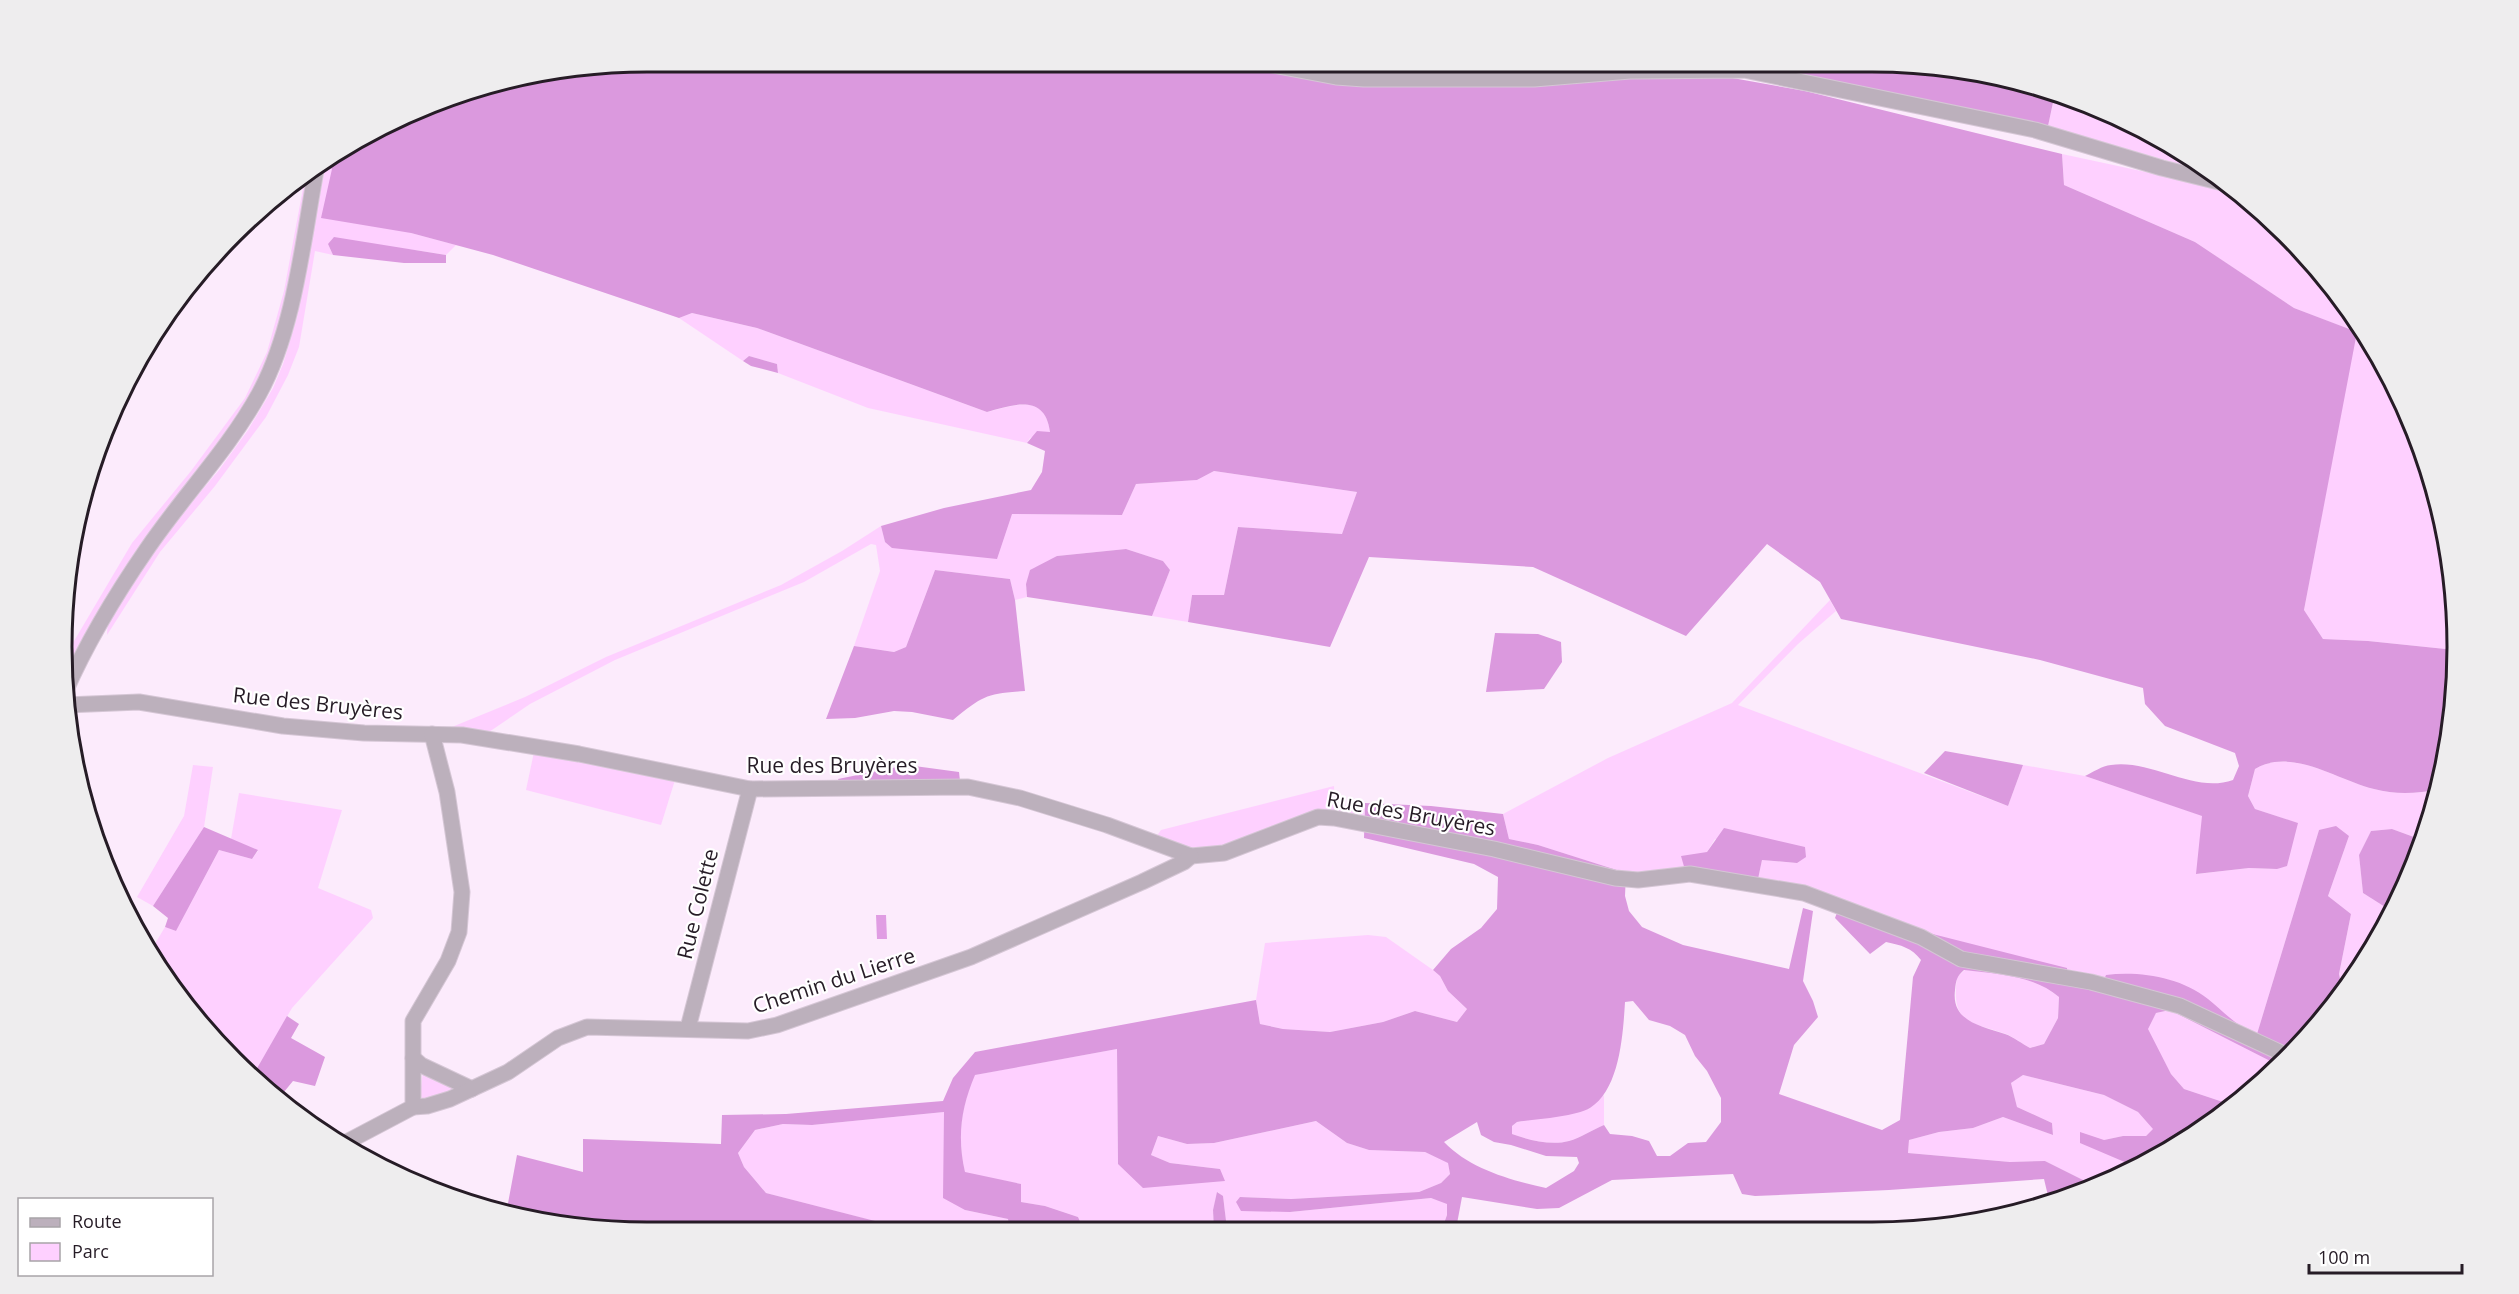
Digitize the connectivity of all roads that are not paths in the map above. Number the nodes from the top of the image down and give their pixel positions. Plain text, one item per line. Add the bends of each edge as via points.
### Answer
1 (1310, 72) edge
2 (1618, 72) edge
3 (1754, 72) edge
4 (2204, 178) edge
5 (314, 179) edge
6 (73, 677) edge
7 (75, 705) edge
8 (432, 734) junction
9 (750, 789) junction
10 (1191, 856) junction
11 (688, 1029) junction
12 (2280, 1052) edge
13 (412, 1058) junction
14 (472, 1089) junction
15 (413, 1107) junction
16 (351, 1140) edge

1 - 2 street via 1364,79 1534,79
3 - 4 street via 2035,130
5 - 6 street via 291,303 278,351 260,392 236,434 147,549
7 - 8 street, Rue des Bruyères via 139,702 283,726 364,734
8 - 9 street, Rue des Bruyères via 462,735 579,754
8 - 13 street via 447,792 462,892 459,932 448,961 413,1021
9 - 10 street, Rue des Bruyères via 968,788 1020,798
9 - 11 street, Rue Colette
10 - 11 street, Chemin du Lierre via 1142,882 971,957 777,1025 748,1031
10 - 12 street, Rue des Bruyères via 1224,853 1318,817 1615,878 1638,880 1690,874 1804,893 1921,937 1961,959 2091,982 2180,1006
11 - 14 street, Chemin du Lierre via 587,1027 558,1038 508,1072
13 - 14 street
13 - 15 street
14 - 15 street, Chemin du Lierre via 428,1106
15 - 16 street, Chemin du Lierre

